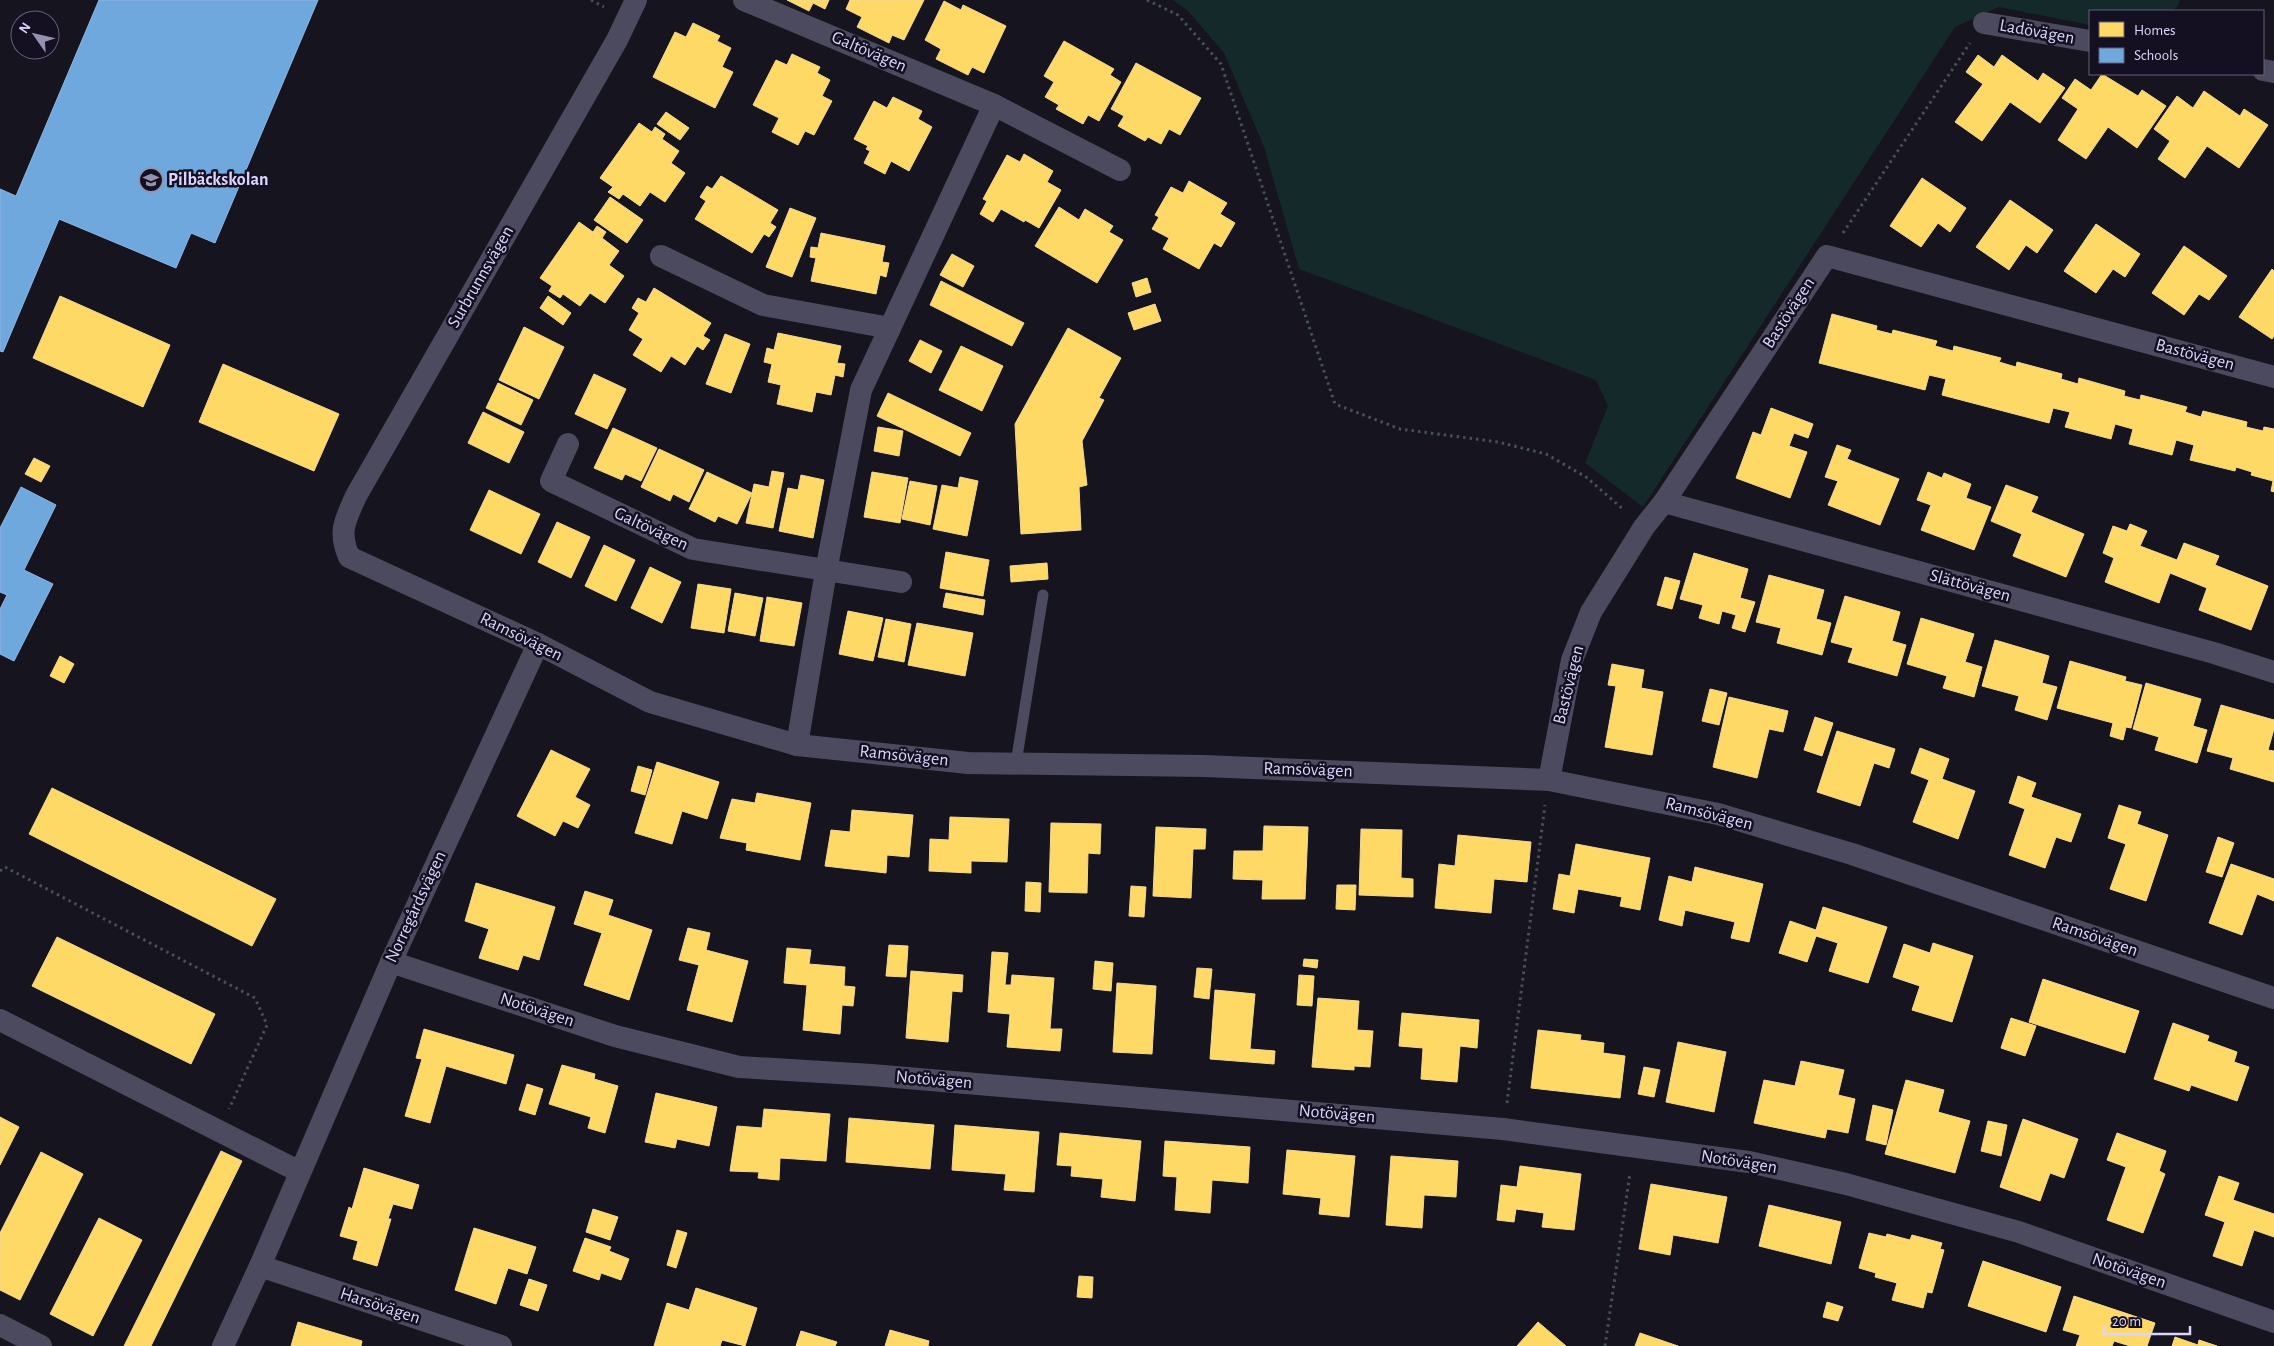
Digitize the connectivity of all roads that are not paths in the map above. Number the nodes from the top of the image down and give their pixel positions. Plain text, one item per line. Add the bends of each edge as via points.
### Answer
1 (636, 0) edge
2 (744, 0) edge
3 (1984, 23) road end
4 (2089, 41) edge
5 (994, 105) junction
6 (1120, 170) dead end
7 (661, 256) dead end
8 (890, 328) junction
9 (2274, 377) edge
10 (568, 444) dead end
11 (1664, 502) junction
12 (349, 557) joint
13 (826, 571) junction
14 (901, 582) dead end
15 (1043, 595) dead end
16 (538, 644) junction
17 (2274, 672) edge
18 (797, 745) junction
19 (1016, 763) junction
20 (1548, 780) junction
21 (390, 962) junction
22 (2274, 998) edge
23 (0, 1020) edge
24 (300, 1172) junction
25 (260, 1266) junction
26 (2274, 1322) edge
27 (0, 1325) edge
28 (40, 1346) edge
29 (223, 1346) edge
30 (501, 1346) edge

1 - 12 street, Surbrunnsvägen via 617,40 356,496 344,523 343,543
2 - 5 street, Galtövägen
3 - 4 street, Ladövägen
5 - 6 street, Galtövägen
5 - 8 street
7 - 8 street via 763,304
8 - 13 street via 861,390
9 - 11 street, Bastövägen via 1827,256
10 - 13 street, Galtövägen via 551,481 693,549
11 - 17 street, Slättövägen
11 - 20 street, Bastövägen via 1644,527 1591,612 1572,660
12 - 16 street, Ramsövägen
13 - 14 street, Galtövägen
13 - 18 street
15 - 19 lane
16 - 18 street, Ramsövägen via 650,702
16 - 21 street, Norregårdsvägen
18 - 19 street, Ramsövägen via 968,763
19 - 20 street, Ramsövägen via 1204,766
20 - 22 street, Ramsövägen via 1718,814 1852,854
21 - 24 street, Norregårdsvägen
21 - 26 street, Notövägen via 615,1036 739,1067 872,1075 1504,1129 1749,1162 1846,1184 2019,1232
23 - 24 street
24 - 25 street, Norregårdsvägen
25 - 29 street, Norregårdsvägen
25 - 30 street, Harsövägen
27 - 28 street

